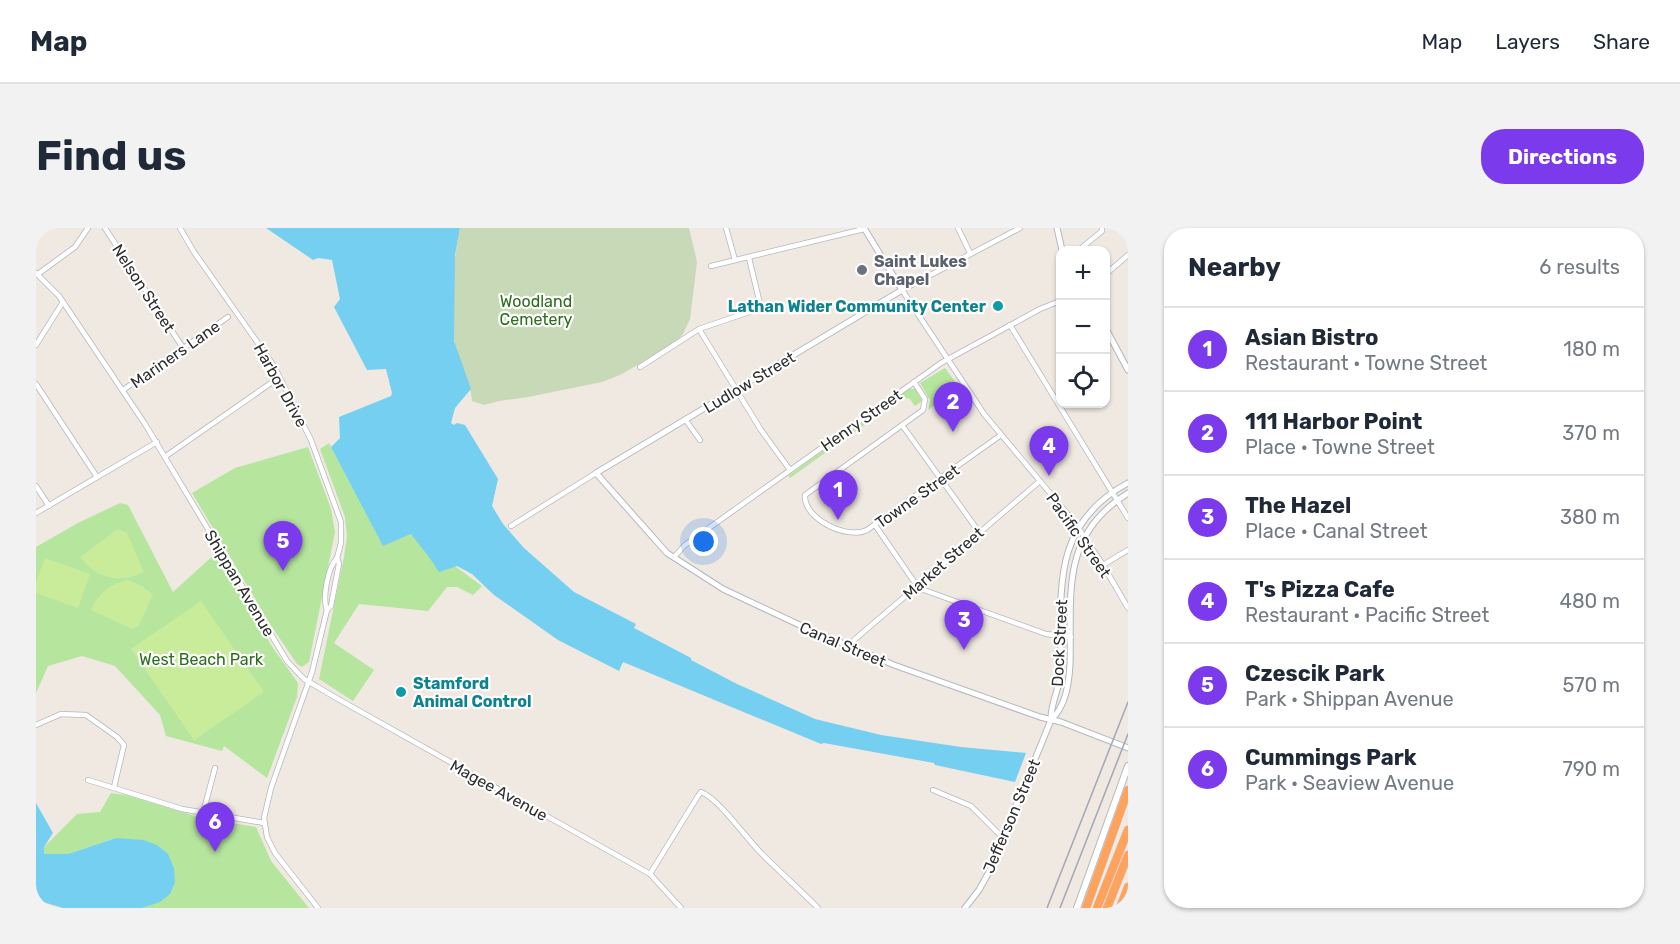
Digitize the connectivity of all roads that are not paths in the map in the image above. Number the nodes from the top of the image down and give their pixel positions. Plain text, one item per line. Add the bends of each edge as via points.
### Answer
1 (88, 228) edge
2 (105, 228) edge
3 (180, 228) edge
4 (726, 228) edge
5 (958, 228) edge
6 (1020, 228) edge
7 (1057, 228) edge
8 (1102, 228) edge
9 (864, 229) edge
10 (1061, 246) edge
11 (1084, 246) edge
12 (970, 253) junction
13 (1128, 255) edge
14 (749, 258) junction
15 (735, 260) junction
16 (711, 266) dead end
17 (1110, 271) edge
18 (37, 274) edge
19 (902, 290) junction
20 (63, 303) junction
21 (1056, 303) edge
22 (228, 317) dead end
23 (1010, 325) junction
24 (699, 329) junction
25 (1110, 336) edge
26 (36, 345) edge
27 (183, 348) junction
28 (947, 359) junction
29 (640, 367) dead end
30 (1128, 370) edge
31 (914, 382) junction
32 (271, 383) dead end
33 (36, 384) edge
34 (123, 390) junction
35 (736, 390) junction
36 (686, 419) junction
37 (902, 425) junction
38 (1001, 435) junction
39 (700, 440) dead end
40 (157, 442) junction
41 (166, 456) junction
42 (790, 470) junction
43 (596, 473) junction
44 (96, 477) junction
45 (941, 479) junction
46 (1040, 481) junction
47 (1128, 483) edge
48 (36, 486) edge
49 (1113, 492) junction
50 (1128, 494) edge
51 (1118, 500) junction
52 (49, 506) junction
53 (36, 513) edge
54 (1128, 518) edge
55 (875, 525) junction
56 (511, 526) dead end
57 (1078, 528) junction
58 (979, 532) junction
59 (1085, 538) junction
60 (1128, 550) edge
61 (674, 557) junction
62 (1103, 565) junction
63 (917, 585) junction
64 (1128, 608) edge
65 (1062, 637) junction
66 (1071, 637) junction
67 (850, 647) junction
68 (309, 682) junction
69 (1051, 720) junction
70 (36, 725) edge
71 (1128, 748) edge
72 (1128, 766) edge
73 (215, 768) dead end
74 (88, 780) dead end
75 (114, 787) junction
76 (933, 790) dead end
77 (1128, 790) edge
78 (203, 813) junction
79 (264, 823) junction
80 (1128, 830) edge
81 (1003, 838) junction
82 (1128, 855) edge
83 (650, 874) junction
84 (1128, 887) edge
85 (318, 908) edge
86 (681, 908) edge
87 (818, 908) edge
88 (965, 908) edge
89 (1077, 908) edge
90 (1086, 908) edge
91 (1097, 908) edge
92 (1107, 908) edge
93 (1120, 908) edge

1 - 18 street via 75,247
2 - 27 street, Nelson Street
3 - 68 street, Harbor Drive via 274,366 311,440 341,522 331,606
4 - 15 street
5 - 12 street
6 - 12 street
7 - 10 street
8 - 11 street
9 - 14 street
9 - 19 street, Pacific Street
12 - 19 street
13 - 17 street
14 - 15 street
14 - 24 street via 761,308
15 - 16 street
18 - 20 street, Shippan Avenue
19 - 28 street, Pacific Street
19 - 35 street, Ludlow Street
20 - 26 street
20 - 34 street, Shippan Avenue
21 - 23 street, Henry Street
22 - 27 street, Mariners Lane
23 - 28 street, Henry Street
23 - 49 street
24 - 29 street
24 - 35 street
25 - 30 street
27 - 34 street, Mariners Lane
28 - 31 street, Henry Street
28 - 38 street, Pacific Street
31 - 37 street, Towne Street via 925,399 925,407
31 - 42 street, Henry Street
32 - 41 street
33 - 44 street
34 - 40 street, Shippan Avenue
35 - 36 street, Ludlow Street
35 - 42 street
36 - 39 street
36 - 43 street, Ludlow Street
37 - 45 street
37 - 55 street, Towne Street via 805,495 816,517 831,526 857,534
38 - 45 street, Towne Street
38 - 46 street, Pacific Street
40 - 41 street, Shippan Avenue
40 - 44 street
41 - 68 street, Shippan Avenue via 280,650
42 - 61 street, Henry Street
43 - 56 street
43 - 61 street, Canal Street
44 - 52 street
45 - 55 street, Towne Street
45 - 58 street
46 - 57 street, Pacific Street
46 - 58 street, Market Street
47 - 49 street, Dock Street
48 - 52 street
49 - 51 street
49 - 57 street, Dock Street
50 - 51 street, Dock Street
51 - 54 street
51 - 59 street, Dock Street
52 - 53 street
55 - 63 street
57 - 59 street, Pacific Street
57 - 65 street, Dock Street via 1062,572
58 - 63 street, Market Street
59 - 62 street, Pacific Street
59 - 66 street, Dock Street via 1072,571
60 - 62 street
61 - 67 street, Canal Street via 732,594
62 - 64 street, Pacific Street
63 - 65 street via 926,592
63 - 67 street, Market Street
65 - 66 street
65 - 69 street, Dock Street via 1060,678
66 - 69 street, Dock Street via 1068,686 1059,711
67 - 69 street, Canal Street
68 - 79 street via 271,788
68 - 83 street, Magee Avenue
69 - 71 street, Canal Street
69 - 81 street, Jefferson Street
70 - 75 street via 60,714 86,715 117,737 124,745
72 - 89 main road
73 - 78 street
74 - 75 street
75 - 78 street
76 - 81 street via 971,806
77 - 90 highway
78 - 79 street
79 - 85 street via 274,853
80 - 91 highway
81 - 88 street, Jefferson Street via 989,872
82 - 92 highway
83 - 86 street, Magee Avenue
83 - 87 street via 701,792
84 - 93 highway

